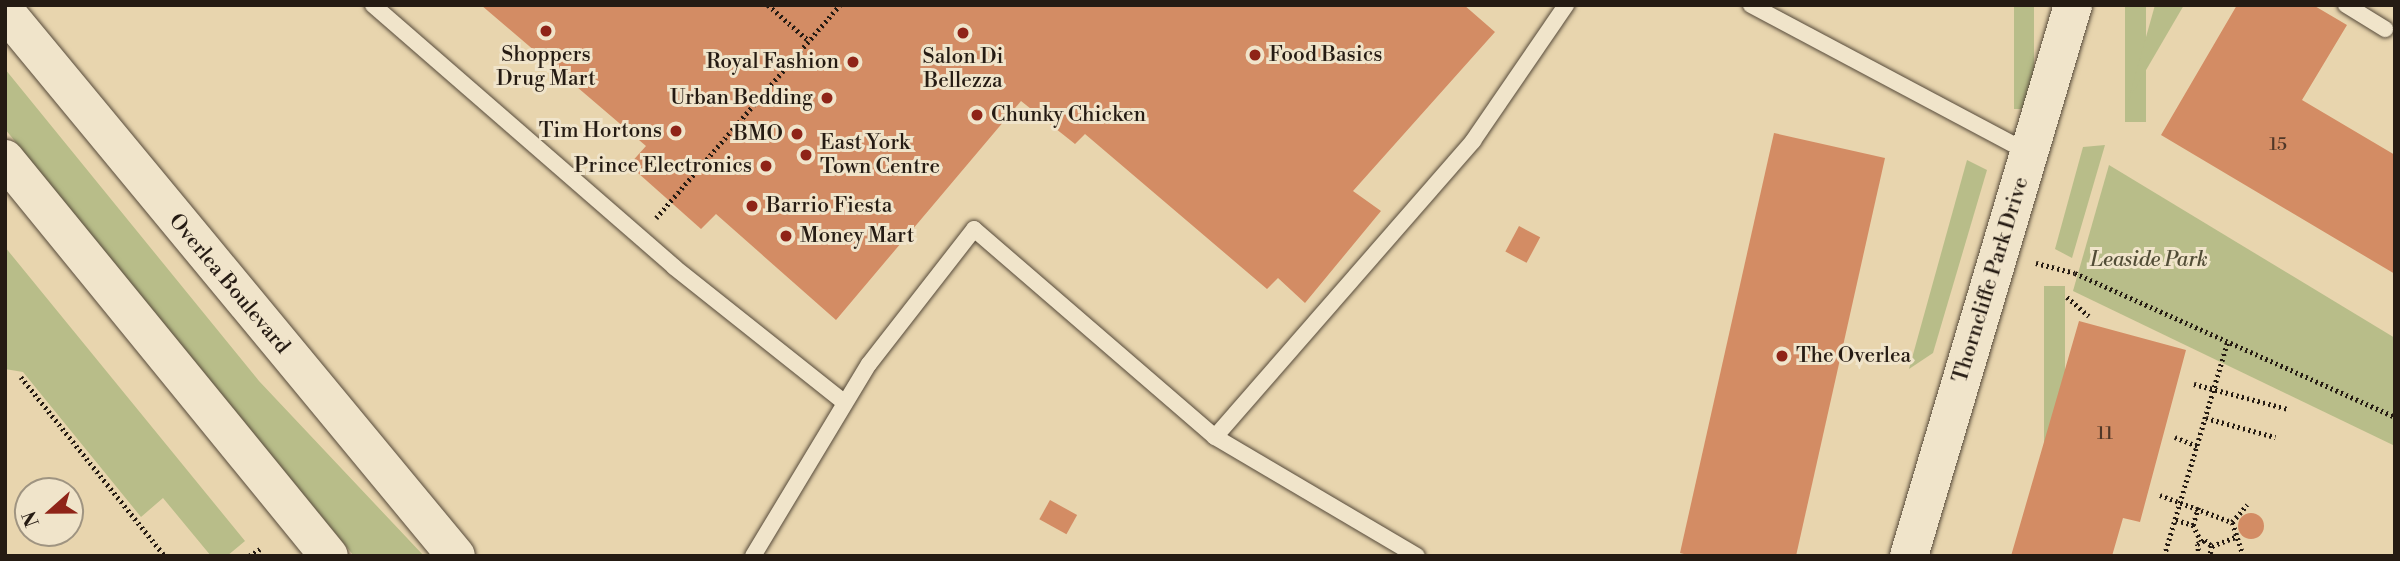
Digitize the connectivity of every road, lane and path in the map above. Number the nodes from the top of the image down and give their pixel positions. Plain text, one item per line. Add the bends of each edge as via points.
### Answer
1 (373, 5) edge
2 (768, 5) edge
3 (840, 5) edge
4 (1566, 5) edge
5 (1751, 5) edge
6 (2073, 5) edge
7 (2347, 5) edge
8 (5, 11) edge
9 (2385, 29) dead end
10 (809, 41) junction
11 (2029, 153) junction
12 (5, 159) edge
13 (640, 237) junction
14 (1999, 254) junction
15 (2067, 297) dead end
16 (2089, 317) dead end
17 (2228, 340) junction
18 (20, 377) dead end
19 (2194, 384) dead end
20 (2214, 389) junction
21 (844, 402) junction
22 (2288, 410) dead end
23 (2395, 417) edge
24 (2206, 418) junction
25 (1215, 437) junction
26 (2175, 437) dead end
27 (2275, 437) dead end
28 (2197, 446) junction
29 (2160, 495) dead end
30 (2181, 502) junction
31 (2247, 505) dead end
32 (2198, 507) junction
33 (2176, 520) junction
34 (2232, 522) junction
35 (2193, 524) junction
36 (2236, 537) junction
37 (2201, 541) junction
38 (2212, 546) junction
39 (260, 549) dead end
40 (2195, 555) edge
41 (165, 556) edge
42 (249, 556) edge
43 (329, 556) edge
44 (456, 556) edge
45 (753, 556) edge
46 (1418, 556) edge
47 (1909, 556) edge
48 (2160, 556) edge
49 (2210, 556) edge
50 (2242, 556) edge

1 - 13 lane
2 - 10 path
3 - 10 path
4 - 25 lane via 1473,141
5 - 11 lane
6 - 11 main road, Thorncliffe Park Drive
7 - 9 lane
8 - 44 main road, Overlea Boulevard
10 - 13 path
11 - 14 main road, Thorncliffe Park Drive
12 - 43 main road
13 - 21 lane
14 - 17 path via 2075,273
14 - 47 main road, Thorncliffe Park Drive
15 - 16 path
17 - 20 path
17 - 23 path
18 - 41 path
19 - 20 path
20 - 22 path
20 - 24 path
21 - 25 lane via 974,229
21 - 45 lane
24 - 27 path
24 - 28 path
25 - 46 lane
26 - 28 path
28 - 30 path
29 - 30 path
30 - 32 path
30 - 33 path
31 - 34 path
32 - 34 path
32 - 35 path
33 - 35 path
33 - 48 path
34 - 36 path
35 - 37 path
36 - 38 path
36 - 50 path via 2245,548
37 - 38 path
37 - 40 path
38 - 49 path
39 - 42 path

